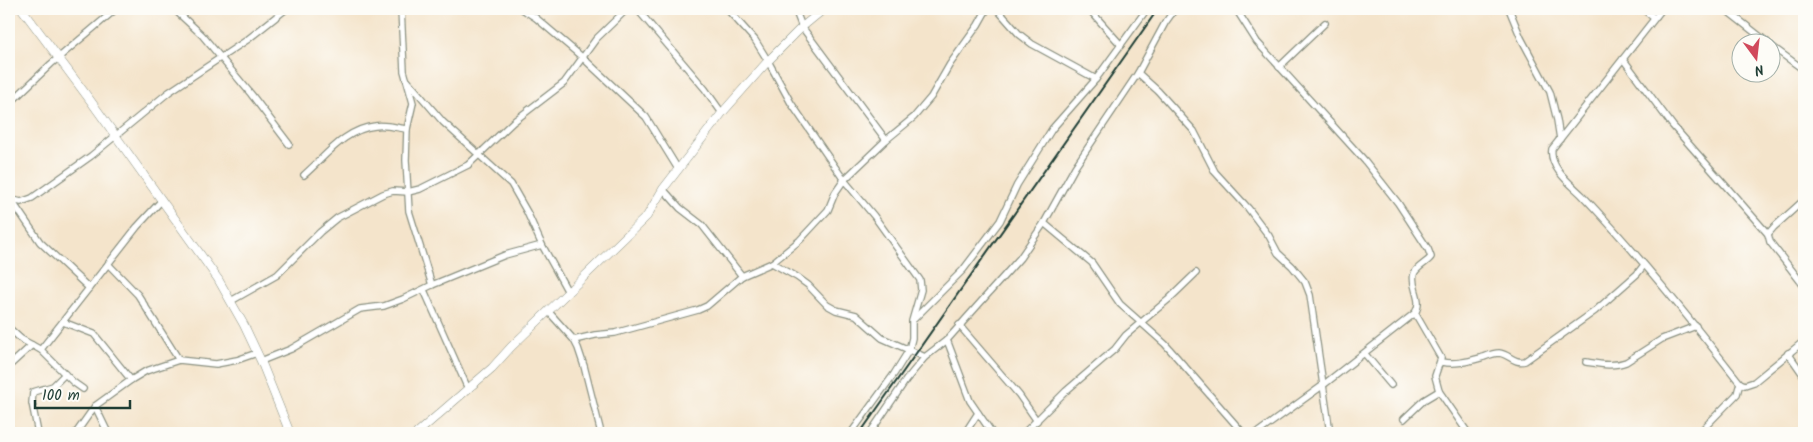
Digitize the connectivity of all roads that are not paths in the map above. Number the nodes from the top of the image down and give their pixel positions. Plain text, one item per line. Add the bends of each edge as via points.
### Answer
1 (22, 9) edge
2 (114, 9) edge
3 (174, 9) edge
4 (286, 9) edge
5 (401, 9) edge
6 (522, 9) edge
7 (627, 9) edge
8 (637, 9) edge
9 (727, 9) edge
10 (795, 9) edge
11 (824, 9) edge
12 (987, 9) edge
13 (997, 9) edge
14 (1089, 9) edge
15 (1147, 9) edge
16 (1175, 9) edge
17 (1236, 9) edge
18 (1509, 9) edge
19 (1644, 9) edge
20 (1662, 9) edge
21 (1725, 9) edge
22 (1654, 18) junction
23 (1325, 23) dead end
24 (802, 27) junction
25 (1754, 32) edge
26 (1120, 45) junction
27 (1780, 52) edge
28 (59, 57) junction
29 (220, 57) junction
30 (582, 57) junction
31 (1623, 59) junction
32 (768, 61) junction
33 (1279, 67) junction
34 (1804, 70) edge
35 (1138, 73) junction
36 (405, 78) junction
37 (1096, 79) junction
38 (9, 104) edge
39 (722, 113) junction
40 (407, 129) junction
41 (114, 135) junction
42 (1560, 139) junction
43 (886, 140) junction
44 (288, 144) dead end
45 (479, 155) junction
46 (678, 168) junction
47 (304, 175) dead end
48 (844, 180) junction
49 (663, 189) junction
50 (408, 192) junction
51 (9, 198) edge
52 (162, 200) junction
53 (1804, 200) edge
54 (1044, 223) junction
55 (1768, 234) junction
56 (542, 245) junction
57 (772, 263) junction
58 (108, 264) junction
59 (1644, 264) junction
60 (1196, 272) dead end
61 (742, 276) junction
62 (432, 285) junction
63 (1804, 286) edge
64 (89, 288) junction
65 (424, 290) junction
66 (568, 292) junction
67 (232, 301) junction
68 (548, 311) junction
69 (1415, 313) junction
70 (912, 321) junction
71 (63, 322) junction
72 (1140, 323) junction
73 (959, 325) junction
74 (1696, 326) junction
75 (9, 328) edge
76 (574, 340) junction
77 (947, 340) junction
78 (1804, 341) edge
79 (32, 345) junction
80 (41, 350) junction
81 (909, 350) junction
82 (257, 353) junction
83 (1788, 353) junction
84 (1365, 354) junction
85 (925, 356) junction
86 (179, 360) junction
87 (261, 361) junction
88 (1441, 362) junction
89 (1586, 362) dead end
90 (9, 366) edge
91 (65, 374) junction
92 (1804, 376) edge
93 (131, 380) junction
94 (1740, 383) junction
95 (1391, 385) dead end
96 (1322, 386) junction
97 (83, 389) dead end
98 (468, 389) junction
99 (1439, 391) junction
100 (95, 406) junction
101 (978, 414) junction
102 (1404, 419) dead end
103 (1037, 421) junction
104 (38, 433) edge
105 (76, 433) edge
106 (108, 433) edge
107 (290, 433) edge
108 (417, 433) edge
109 (601, 433) edge
110 (850, 433) edge
111 (870, 433) edge
112 (965, 433) edge
113 (992, 433) edge
114 (1024, 433) edge
115 (1243, 433) edge
116 (1257, 433) edge
117 (1330, 433) edge
118 (1468, 433) edge
119 (1699, 433) edge

1 - 28 street
2 - 28 street
3 - 29 street
4 - 29 street
5 - 36 street
6 - 30 street
7 - 30 street
8 - 39 street
9 - 32 street via 755,40
10 - 24 street
11 - 24 street
12 - 43 street via 931,97 914,117
13 - 37 street via 1032,44
14 - 26 street
15 - 26 street
16 - 35 street
17 - 33 street via 1257,42
18 - 42 street via 1550,92
19 - 22 street
20 - 22 street
21 - 25 street
22 - 31 street
23 - 33 street
24 - 32 street
24 - 43 street
26 - 37 street
27 - 34 street
28 - 38 street
28 - 41 street
29 - 41 street
29 - 44 street
30 - 45 street via 564,83 513,122
30 - 46 street via 646,118
31 - 42 street
31 - 55 street via 1673,126
32 - 39 street
32 - 48 street via 791,103
33 - 69 street via 1365,161 1428,249 1431,257 1414,274 1418,301
35 - 54 street via 1075,167
35 - 96 street via 1194,131 1215,172 1237,194 1278,253 1305,282 1310,295
36 - 40 street via 413,103
36 - 45 street via 460,140
37 - 70 street via 1052,129 1017,185 1000,221 963,270
39 - 46 street
40 - 47 street via 376,125 357,131 343,138
40 - 50 street
41 - 51 street via 91,156 32,198 21,202
41 - 52 street
42 - 59 street via 1552,149 1557,167
43 - 48 street
45 - 50 street via 468,165 432,184
45 - 56 street via 511,184
46 - 49 street
48 - 57 street via 828,210 800,240
48 - 70 street via 920,280 921,290
49 - 61 street via 702,225
49 - 66 street via 647,216
50 - 62 street via 409,211
50 - 67 street via 383,194 337,218 277,275
51 - 64 street via 40,242
52 - 58 street
52 - 67 street
53 - 55 street
54 - 72 street via 1092,263 1120,304
54 - 73 street via 1020,258
55 - 63 street via 1770,242
56 - 62 street via 506,255
56 - 66 street
57 - 61 street
57 - 81 street via 802,281 827,305 856,315 882,338
58 - 64 street
58 - 86 street via 138,296
59 - 74 street
59 - 88 street via 1595,311 1525,361 1515,361 1496,353 1460,363
60 - 72 street
61 - 76 street via 715,301 698,310 615,334
62 - 65 street
64 - 71 street
65 - 87 street via 384,306 360,309 300,344
65 - 98 street
66 - 68 street
67 - 82 street
68 - 76 street
68 - 98 street
69 - 84 street
69 - 88 street
70 - 81 street
71 - 80 street
71 - 93 street via 94,334
72 - 103 street
72 - 115 street via 1164,344
73 - 77 street
73 - 103 street
74 - 89 street via 1662,339 1620,364
74 - 94 street
75 - 79 street
76 - 109 street
77 - 85 street
77 - 101 street
78 - 83 street
79 - 80 street
79 - 90 street
80 - 91 street
81 - 85 street
81 - 110 street
82 - 86 street via 216,364
82 - 87 street
83 - 92 street
83 - 94 street via 1750,385
84 - 95 street
84 - 96 street
85 - 111 street
86 - 93 street via 146,371
87 - 107 street
88 - 99 street via 1435,376
91 - 97 street
91 - 104 street via 53,386 33,392
93 - 100 street
94 - 119 street via 1737,394
96 - 116 street
96 - 117 street
98 - 108 street
99 - 102 street
99 - 118 street
100 - 105 street
100 - 106 street
101 - 112 street
101 - 113 street
103 - 114 street

